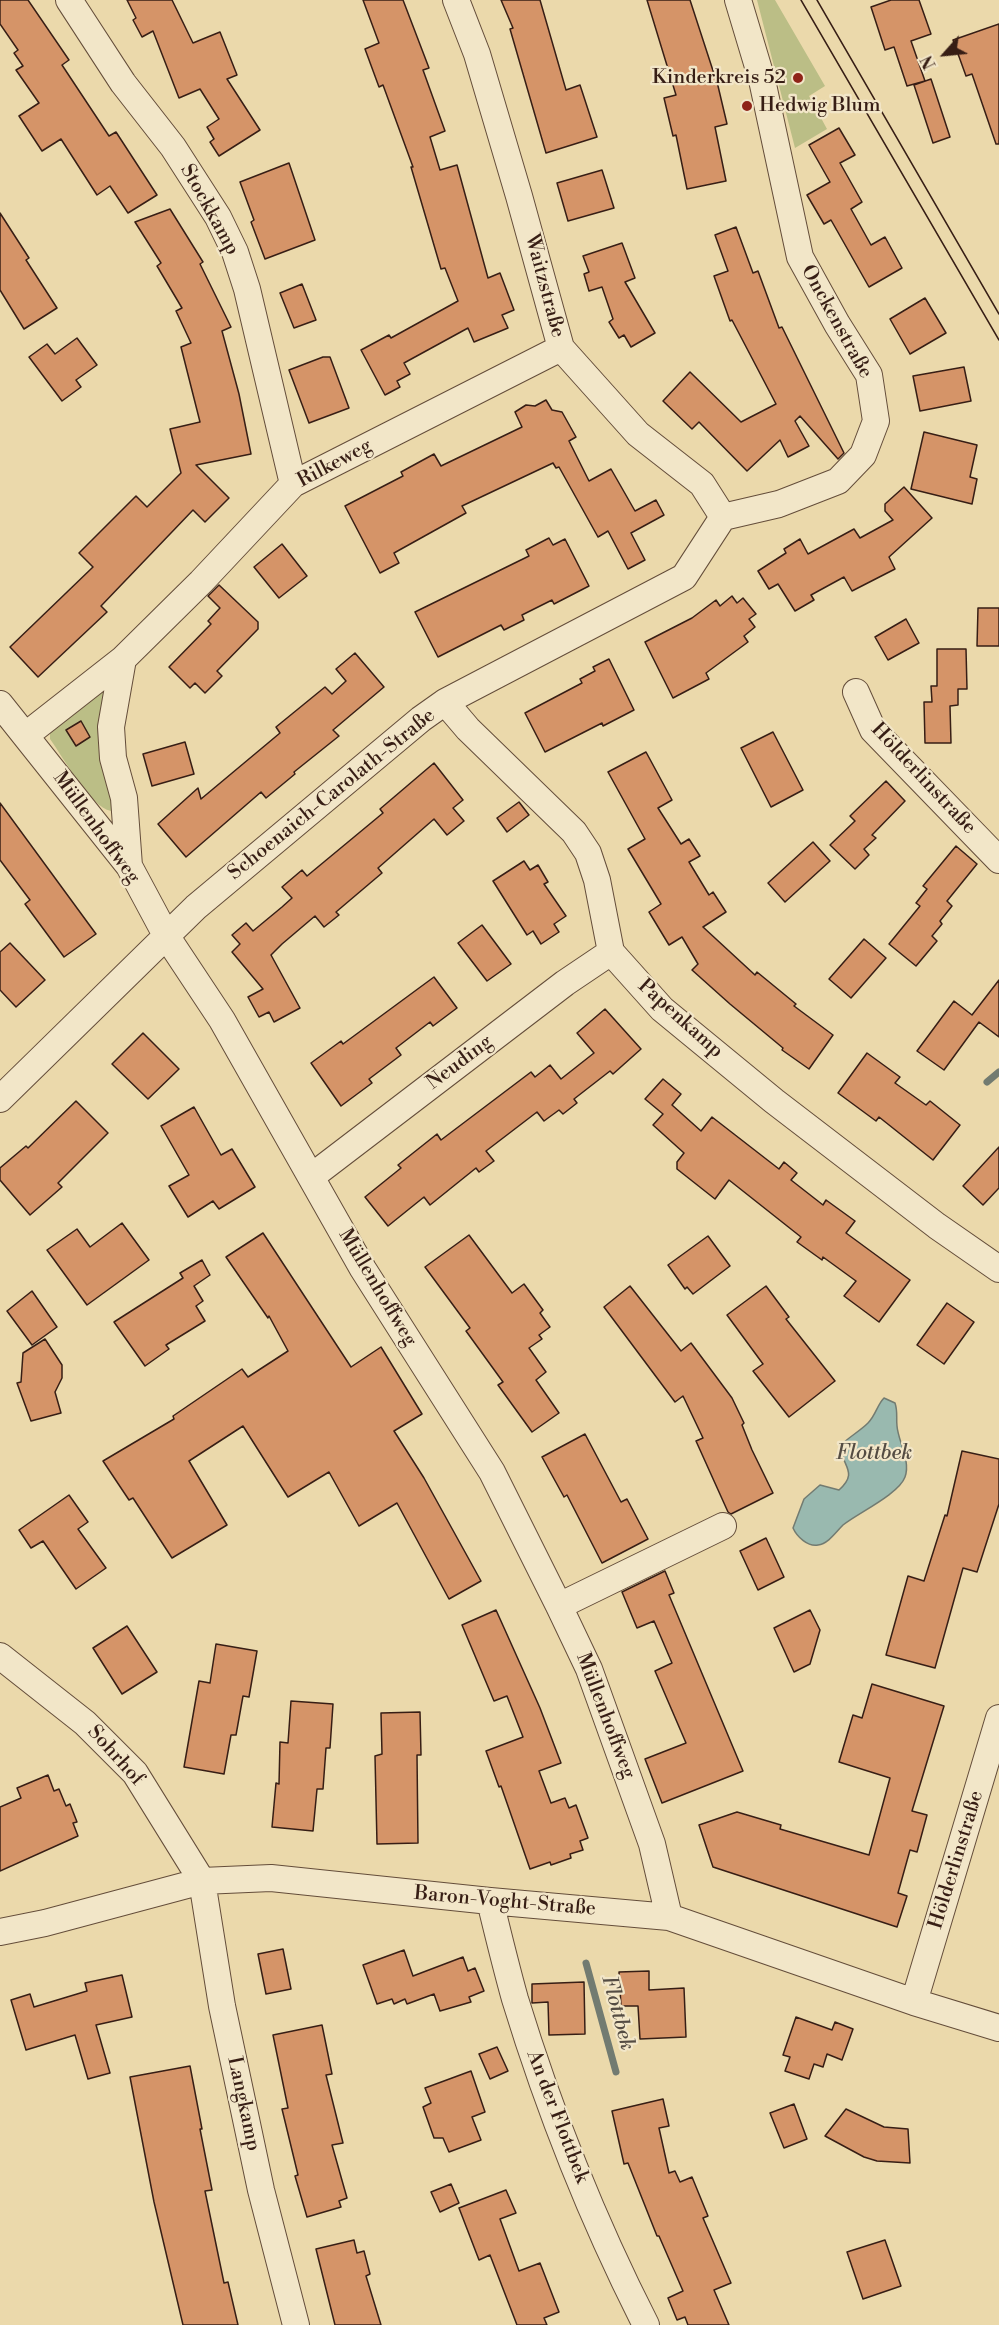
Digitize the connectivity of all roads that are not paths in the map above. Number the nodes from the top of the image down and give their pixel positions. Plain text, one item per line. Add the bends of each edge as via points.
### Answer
1 (69, 0) edge
2 (456, 0) edge
3 (738, 0) edge
4 (561, 348) junction
5 (293, 484) junction
6 (723, 517) junction
7 (123, 659) junction
8 (856, 692) dead end
9 (445, 702) junction
10 (0, 704) edge
11 (26, 735) junction
12 (999, 860) edge
13 (129, 866) junction
14 (167, 937) junction
15 (611, 952) junction
16 (0, 1099) edge
17 (311, 1177) junction
18 (999, 1269) edge
19 (723, 1526) dead end
20 (560, 1606) junction
21 (0, 1656) edge
22 (999, 1718) edge
23 (201, 1881) junction
24 (490, 1901) junction
25 (669, 1917) junction
26 (0, 1932) edge
27 (914, 2002) junction
28 (999, 2028) edge
29 (296, 2325) edge
30 (645, 2325) edge

1 - 5 street, Stockkamp via 123,82 173,147 218,217 235,252
2 - 4 street, Waitzstraße via 480,65
3 - 6 street, Onckenstraße via 762,80 800,257 869,375 876,421 863,454 838,481 778,504
4 - 5 street, Rilkeweg
4 - 6 street, Waitzstraße via 638,434 702,484
5 - 7 street, Rilkeweg
6 - 9 street, Schoenaich-Carolath-Straße via 684,578
7 - 11 street, Rilkeweg
7 - 13 street via 111,727 113,758 124,798
8 - 12 street, Hölderlinstraße via 873,730
9 - 14 street, Schoenaich-Carolath-Straße via 196,907
9 - 15 street via 574,832 588,853
10 - 11 street, Müllenhoffweg
11 - 13 street, Müllenhoffweg
13 - 14 street, Müllenhoffweg
14 - 16 street, Schoenaich-Carolath-Straße
14 - 17 street, Müllenhoffweg via 222,1020
15 - 17 street, Neuding
15 - 18 street, Papenkamp via 662,1009 765,1094
17 - 20 street, Müllenhoffweg via 363,1269 492,1472
19 - 20 street
20 - 25 street, Müllenhoffweg via 589,1669 652,1844
21 - 23 street, Sohrhof via 85,1723 135,1773
22 - 27 street, Hölderlinstraße
23 - 24 street, Baron-Voght-Straße via 271,1878
23 - 26 street, Baron-Voght-Straße
23 - 29 street, Langkamp via 222,2006
24 - 25 street, Baron-Voght-Straße
24 - 30 street, An der Flottbek via 535,2060 610,2253
25 - 27 street, Baron-Voght-Straße
27 - 28 street, Baron-Voght-Straße

